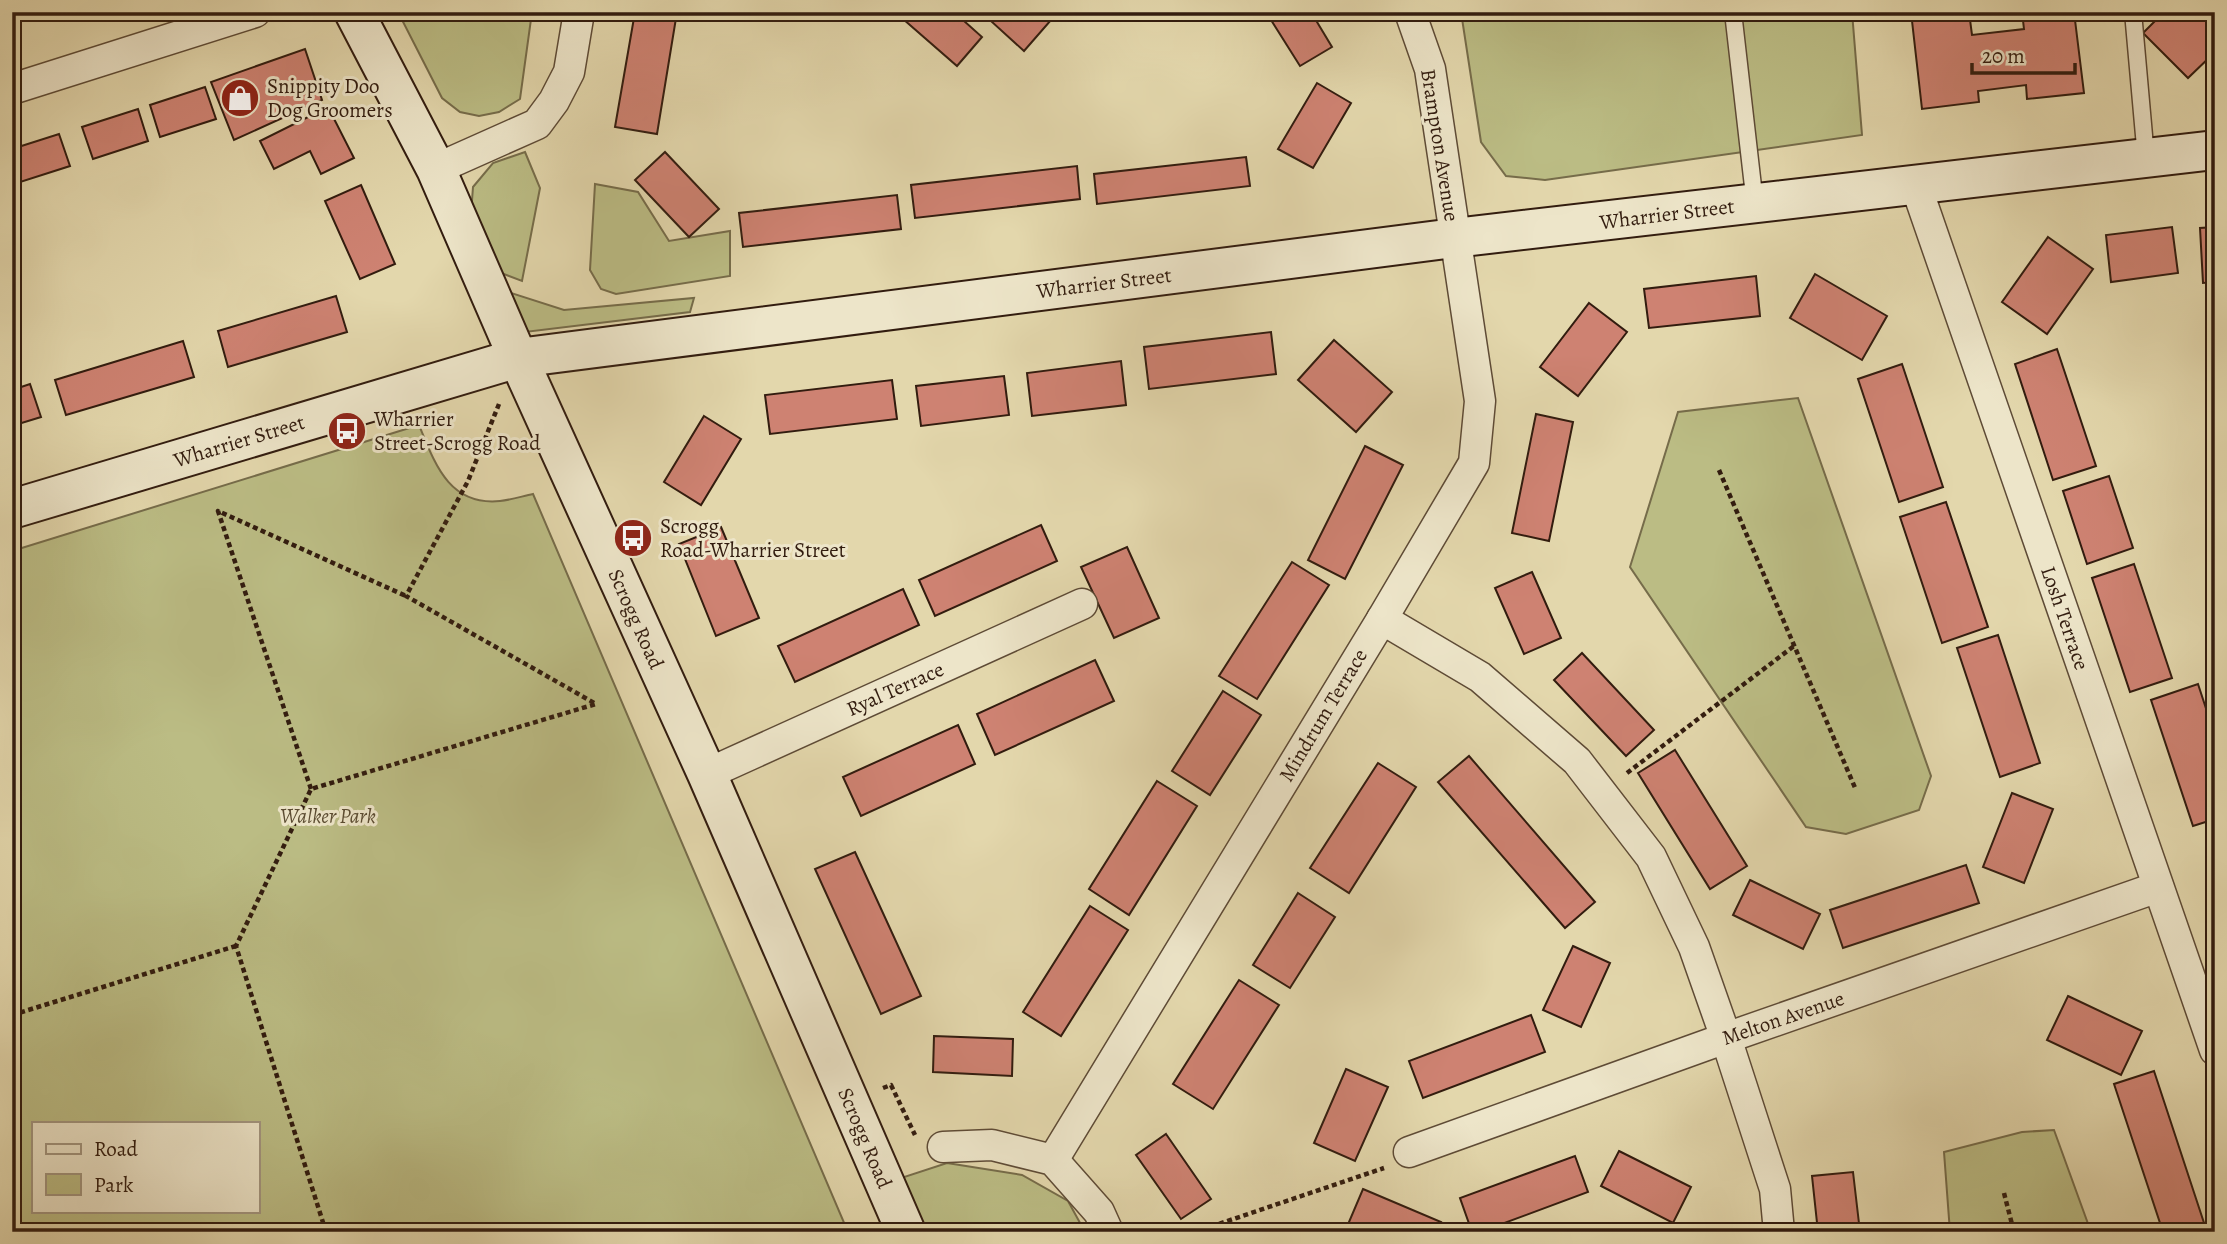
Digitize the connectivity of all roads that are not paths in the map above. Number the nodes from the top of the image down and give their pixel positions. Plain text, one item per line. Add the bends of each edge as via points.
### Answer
1 (255, 12) edge
2 (354, 12) edge
3 (579, 12) edge
4 (1410, 12) edge
5 (1733, 12) edge
6 (2133, 12) edge
7 (13, 86) edge
8 (2215, 150) edge
9 (2146, 158) junction
10 (436, 169) junction
11 (1916, 186) junction
12 (1755, 204) junction
13 (1454, 238) junction
14 (517, 358) junction
15 (12, 509) edge
16 (1082, 604) dead end
17 (1382, 619) junction
18 (707, 774) junction
19 (2158, 887) junction
20 (1726, 1038) junction
21 (2215, 1050) edge
22 (943, 1147) road end
23 (1409, 1152) road end
24 (1053, 1160) junction
25 (906, 1232) edge
26 (1108, 1232) edge
27 (1779, 1232) edge

1 - 7 street
2 - 10 street, Scrogg Road
3 - 10 street via 569,72 537,124
4 - 13 street, Brampton Avenue via 1430,69
5 - 12 lane
6 - 9 lane
8 - 9 street, Wharrier Street
9 - 11 street, Wharrier Street
10 - 14 street, Scrogg Road
11 - 12 street, Wharrier Street
11 - 19 street, Losh Terrace
12 - 13 street, Wharrier Street
13 - 14 street, Wharrier Street
13 - 17 street, Mindrum Terrace via 1480,401 1474,463
14 - 15 street, Wharrier Street
14 - 18 street, Scrogg Road
16 - 18 street, Ryal Terrace
17 - 20 street via 1480,677 1577,761 1651,857 1693,947
17 - 24 street, Mindrum Terrace
18 - 25 street, Scrogg Road
19 - 20 street, Melton Avenue
19 - 21 street, Losh Terrace
20 - 23 street, Melton Avenue
20 - 27 street via 1775,1189
22 - 24 street via 992,1144
24 - 26 street via 1100,1212

